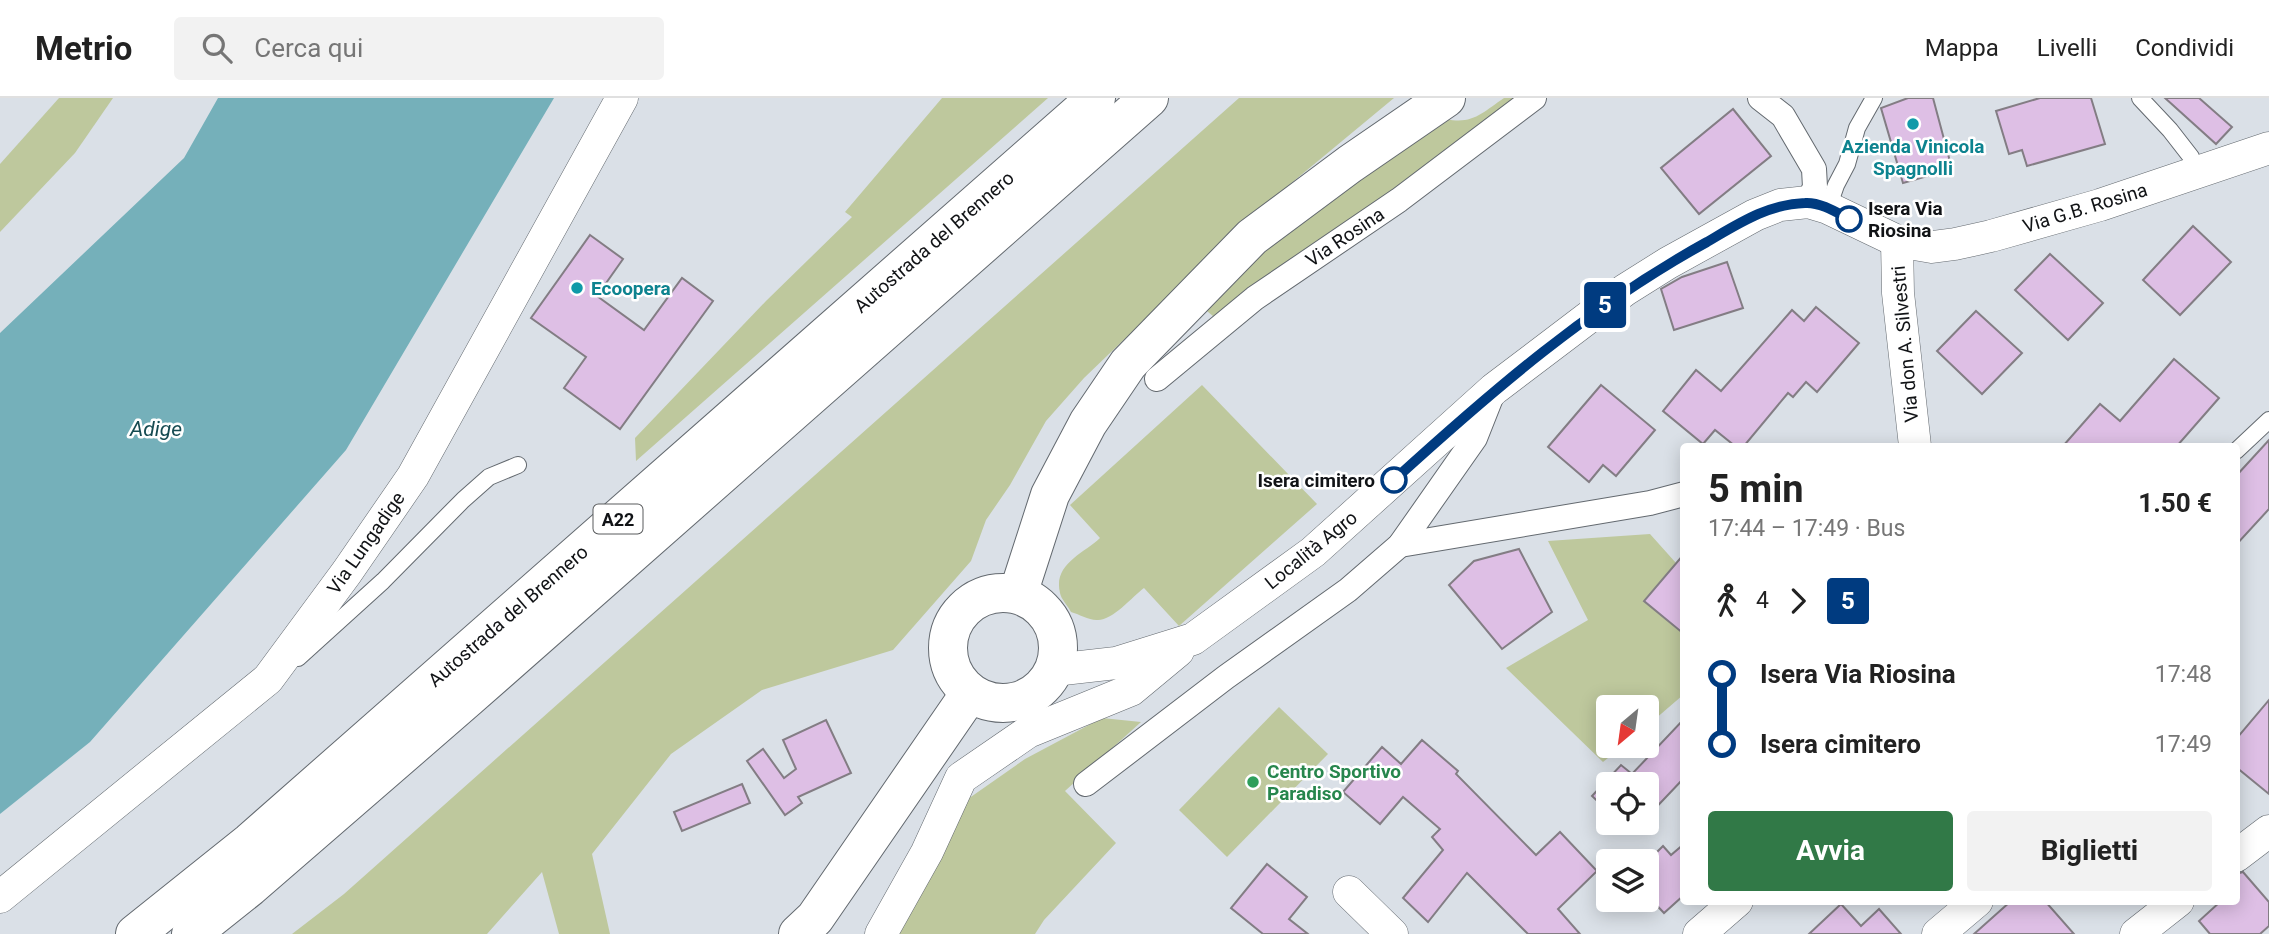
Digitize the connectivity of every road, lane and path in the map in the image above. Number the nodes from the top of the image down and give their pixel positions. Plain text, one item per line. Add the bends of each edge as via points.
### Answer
1 (622, 98) edge
2 (1096, 98) edge
3 (1149, 98) edge
4 (1446, 98) edge
5 (1534, 98) edge
6 (1760, 98) edge
7 (1874, 98) edge
8 (2140, 98) edge
9 (2269, 148) edge
10 (2194, 174) junction
11 (1818, 205) junction
12 (1897, 241) junction
13 (1157, 379) dead end
14 (1494, 389) junction
15 (2269, 421) edge
16 (1915, 443) edge
17 (2240, 447) edge
18 (518, 465) dead end
19 (1680, 495) edge
20 (1399, 545) junction
21 (1018, 594) junction
22 (1193, 639) junction
23 (1054, 670) junction
24 (268, 679) junction
25 (970, 693) junction
26 (1086, 784) dead end
27 (2269, 831) edge
28 (2240, 853) edge
29 (1349, 892) dead end
30 (0, 897) edge
31 (1732, 905) edge
32 (1972, 905) edge
33 (2173, 905) edge
34 (135, 934) edge
35 (191, 934) edge
36 (798, 934) edge
37 (881, 934) edge
38 (1392, 934) edge
39 (1699, 934) edge
40 (1938, 934) edge
41 (2136, 934) edge

1 - 24 street, Via Lungadige via 412,476
2 - 34 main road, Autostrada del Brennero / A22 via 260,833
3 - 35 main road, Autostrada del Brennero / A22 via 468,698
4 - 21 main road via 1252,237 1128,364 1088,423 1050,495
5 - 13 street, Via Rosina via 1399,200 1255,298
6 - 11 street via 1783,116 1814,169
7 - 11 lane via 1857,128 1847,164
8 - 10 lane via 2191,157
9 - 10 street, Via G.B. Rosina
10 - 12 street, Via G.B. Rosina via 1991,236 1932,247
11 - 12 street
11 - 14 street, Località Agro via 1780,205 1668,263
12 - 16 street, Via don A. Silvestri via 1898,293
14 - 20 street via 1475,438
14 - 22 street, Località Agro via 1313,552
15 - 17 lane
18 - 24 lane via 489,477 283,673
19 - 20 street
20 - 26 street via 1348,590
21 - 23 main road via 1045,610 1058,639
21 - 25 main road via 996,592 975,599 958,614 949,634 947,656 955,677
22 - 23 street, Località Agro via 1116,663
22 - 37 street via 1131,690 1028,732 961,778 927,852
23 - 25 main road via 1040,690 1018,702 993,703
24 - 30 street, Via Lungadige
25 - 36 main road via 815,918
27 - 28 street
29 - 38 street
31 - 39 street
32 - 40 street
33 - 41 street

